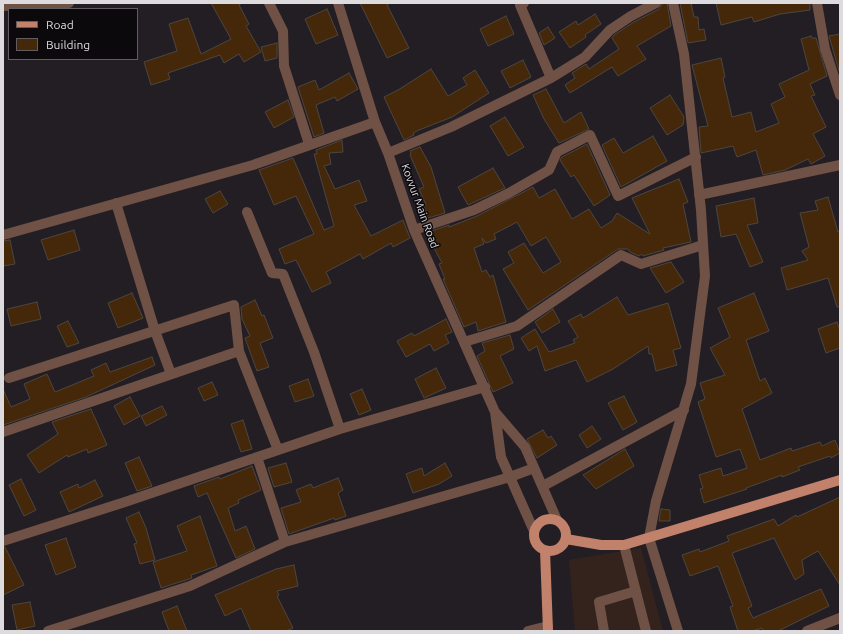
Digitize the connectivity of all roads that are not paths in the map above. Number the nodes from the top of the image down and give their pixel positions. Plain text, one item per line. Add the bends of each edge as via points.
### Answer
1 (69, 3) edge
2 (269, 3) edge
3 (338, 3) edge
4 (524, 3) edge
5 (656, 3) edge
6 (673, 3) edge
7 (817, 3) edge
8 (3, 6) edge
9 (551, 78) junction
10 (840, 95) edge
11 (375, 122) junction
12 (309, 144) junction
13 (388, 153) junction
14 (696, 157) junction
15 (840, 165) edge
16 (700, 195) junction
17 (116, 203) junction
18 (247, 212) dead end
19 (414, 230) junction
20 (3, 235) edge
21 (703, 245) junction
22 (155, 331) junction
23 (464, 342) junction
24 (239, 351) junction
25 (171, 374) junction
26 (9, 378) dead end
27 (485, 387) junction
28 (684, 410) junction
29 (495, 412) junction
30 (340, 429) junction
31 (3, 432) edge
32 (278, 450) junction
33 (257, 457) junction
34 (534, 468) junction
35 (510, 478) junction
36 (840, 480) edge
37 (543, 486) junction
38 (557, 520) junction
39 (534, 531) junction
40 (649, 538) junction
41 (566, 539) junction
42 (3, 541) edge
43 (286, 542) junction
44 (624, 544) junction
45 (545, 550) junction
46 (636, 591) junction
47 (840, 618) edge
48 (548, 628) edge
49 (48, 631) edge
50 (528, 631) edge
51 (604, 631) edge
52 (646, 631) edge
53 (678, 631) edge
54 (807, 631) edge

1 - 8 street
2 - 12 street via 283,32 284,66
3 - 11 street, Kovvur Main Road
4 - 9 street via 520,5
5 - 9 street via 610,30 585,57
6 - 14 street via 684,54
7 - 10 street via 825,49
9 - 13 street via 451,127
11 - 12 street
11 - 13 street, Kovvur Main Road
12 - 17 street via 253,165
13 - 19 street, Kovvur Main Road
14 - 16 street
14 - 19 street via 618,196 590,135 558,152 549,170 509,193 474,210
15 - 16 street
16 - 21 street
17 - 20 street
17 - 22 street
18 - 30 street via 272,273 283,274 314,352
19 - 23 street, Kovvur Main Road
21 - 23 street via 641,264 621,255 517,326
21 - 28 street via 705,276 691,384
22 - 24 street via 234,305
22 - 25 street
22 - 26 street
23 - 27 street, Kovvur Main Road
24 - 25 street
24 - 32 street
25 - 31 street
27 - 29 street, Kovvur Main Road
27 - 30 street
28 - 37 street
28 - 40 street via 656,501
29 - 34 street, Kovvur Main Road via 525,447
29 - 35 street, Kovvur Main Road via 501,457
30 - 32 street
32 - 33 street
33 - 42 street
33 - 43 street
34 - 35 street
34 - 37 street, Kovvur Main Road
35 - 39 street, Kovvur Main Road
35 - 43 street
36 - 40 main road
37 - 38 street, Kovvur Main Road
38 - 39 main road via 552,518 541,521
38 - 41 main road via 565,528
39 - 45 main road via 537,544
40 - 44 main road
40 - 53 street
41 - 44 main road via 601,545
41 - 45 main road via 560,548
43 - 49 street via 190,586
44 - 46 street
45 - 48 main road
46 - 51 street via 599,602
46 - 52 street
47 - 54 street
48 - 50 street

